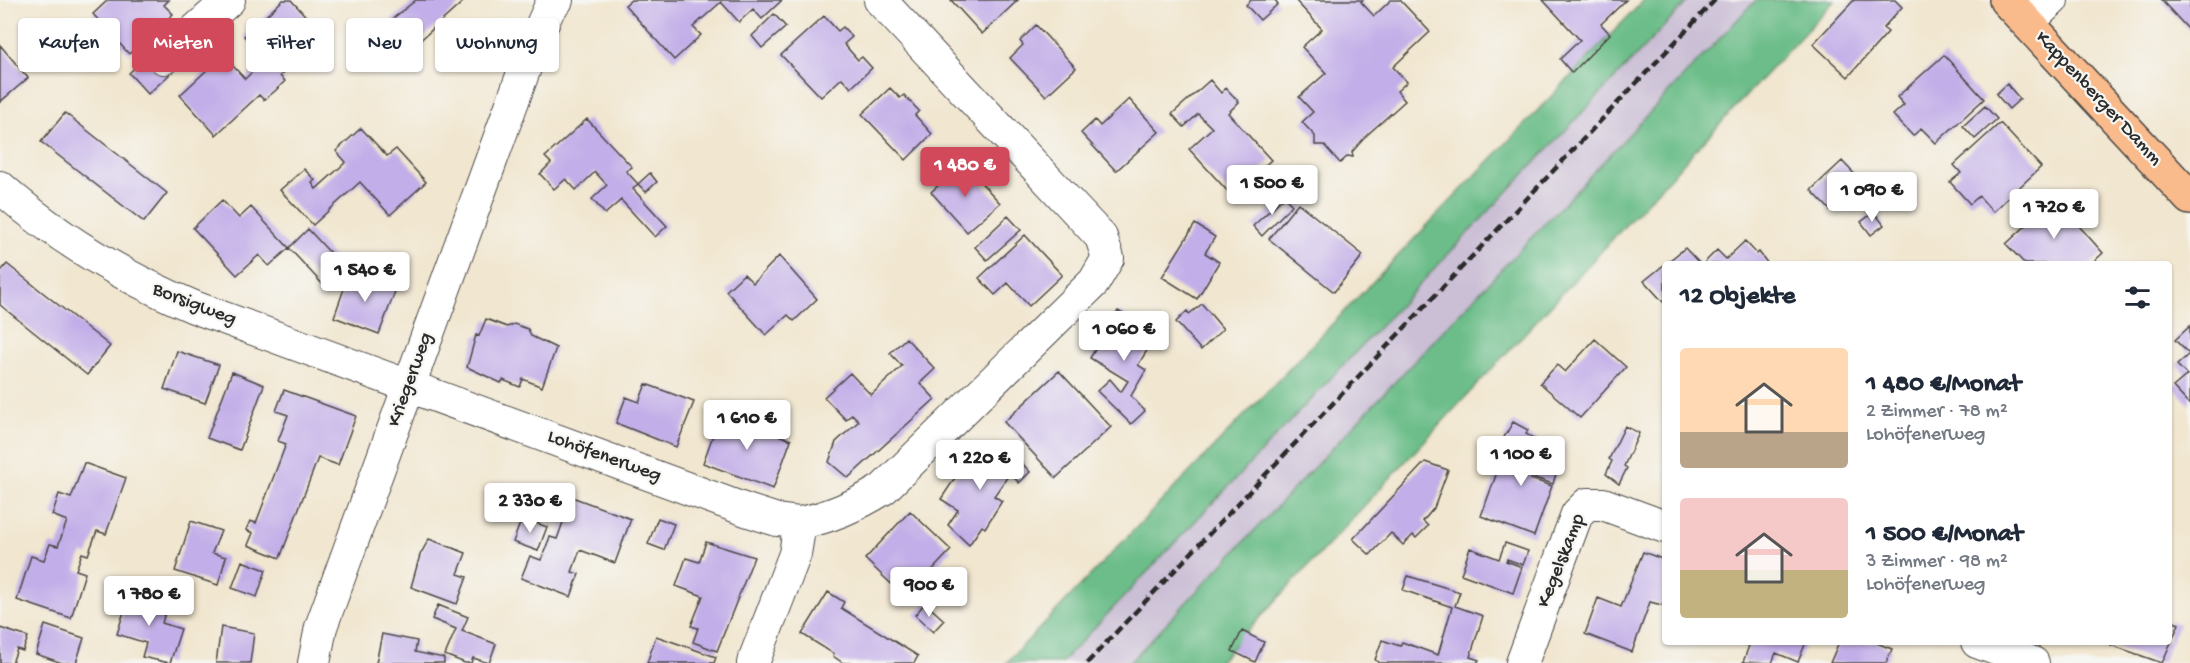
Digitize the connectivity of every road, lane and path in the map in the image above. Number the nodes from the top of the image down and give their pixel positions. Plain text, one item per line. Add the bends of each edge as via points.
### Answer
1 (557, 0) edge
2 (880, 0) edge
3 (2052, 0) edge
4 (210, 6) edge
5 (2017, 11) edge
6 (199, 18) edge
7 (0, 187) edge
8 (2190, 198) edge
9 (409, 384) junction
10 (800, 523) junction
11 (1662, 526) edge
12 (1985, 645) edge
13 (314, 663) edge
14 (753, 663) edge
15 (1522, 663) edge
16 (2033, 663) edge

1 - 9 street, Kriegerweg via 534,42
2 - 10 street, Lohöfenerweg via 1101,237 1108,258 1094,282 883,489 847,510
3 - 5 street
4 - 6 street
5 - 8 main road, Kappenberger Damm
7 - 9 street, Borsigweg via 58,234 143,285
9 - 10 street, Lohöfenerweg via 746,510
9 - 13 street, Kriegerweg via 321,627
10 - 14 street via 795,554
11 - 15 street, Kegelskamp via 1603,504 1587,504 1577,514
12 - 16 street

